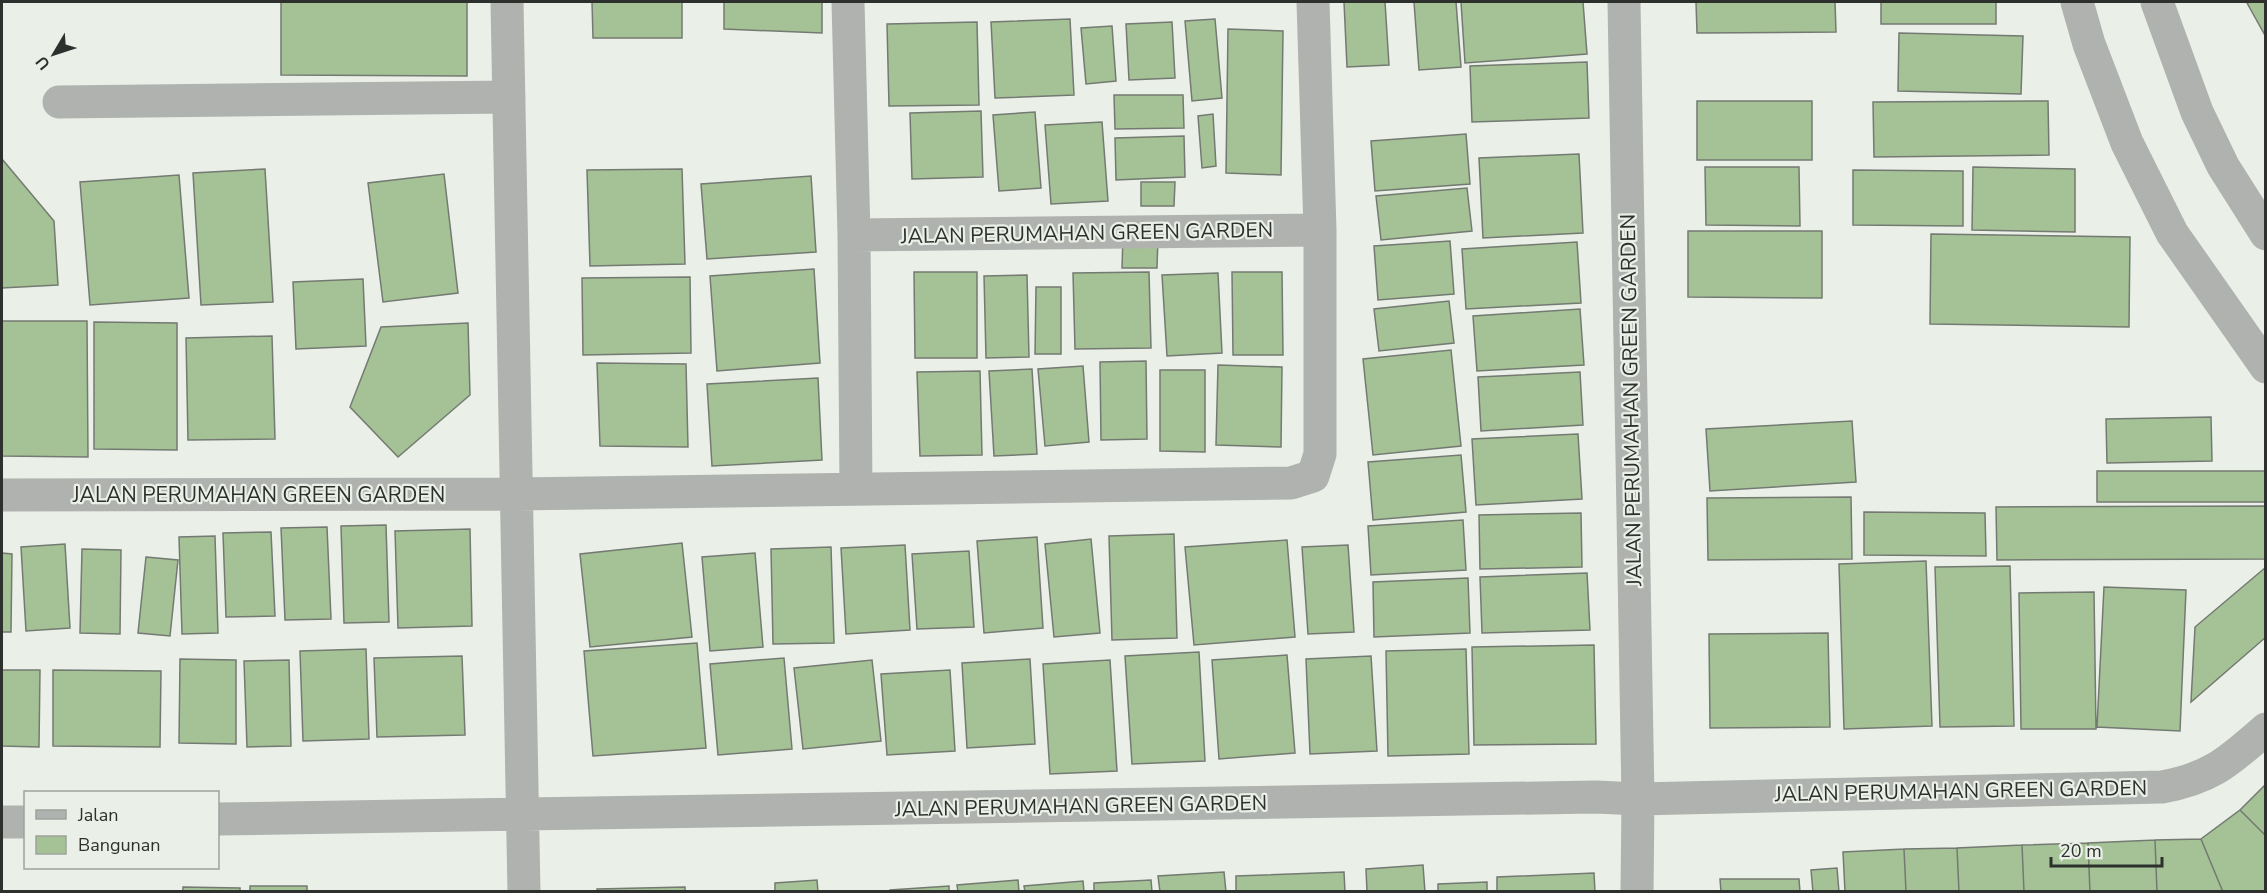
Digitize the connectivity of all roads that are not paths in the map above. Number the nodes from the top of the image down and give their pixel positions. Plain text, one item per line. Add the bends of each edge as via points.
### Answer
1 (507, 2) edge
2 (848, 2) edge
3 (1313, 2) edge
4 (1623, 2) edge
5 (2077, 2) edge
6 (2157, 2) edge
7 (509, 97) junction
8 (59, 102) dead end
9 (1320, 230) junction
10 (2265, 234) edge
11 (854, 236) junction
12 (2265, 367) edge
13 (856, 489) junction
14 (517, 494) junction
15 (2, 495) edge
16 (2265, 729) edge
17 (1638, 799) junction
18 (523, 815) junction
19 (219, 819) edge
20 (2, 822) edge
21 (24, 822) edge
22 (524, 891) edge
23 (1637, 891) edge

1 - 7 street
2 - 11 street
3 - 9 street, JALAN PERUMAHAN GREEN GARDEN
4 - 17 street, JALAN PERUMAHAN GREEN GARDEN
5 - 12 street via 2127,143 2172,233
6 - 10 street via 2197,112 2223,166
7 - 8 street
7 - 14 street
9 - 11 street, JALAN PERUMAHAN GREEN GARDEN
9 - 13 street, JALAN PERUMAHAN GREEN GARDEN via 1320,454 1313,476 1291,483
11 - 13 street
13 - 14 street, JALAN PERUMAHAN GREEN GARDEN
14 - 15 street, JALAN PERUMAHAN GREEN GARDEN
14 - 18 street
16 - 17 street, JALAN PERUMAHAN GREEN GARDEN via 2219,768 2199,778 2162,787
17 - 18 street, JALAN PERUMAHAN GREEN GARDEN
17 - 23 street, JALAN PERUMAHAN GREEN GARDEN
18 - 19 street, JALAN PERUMAHAN GREEN GARDEN
18 - 22 street
20 - 21 street

